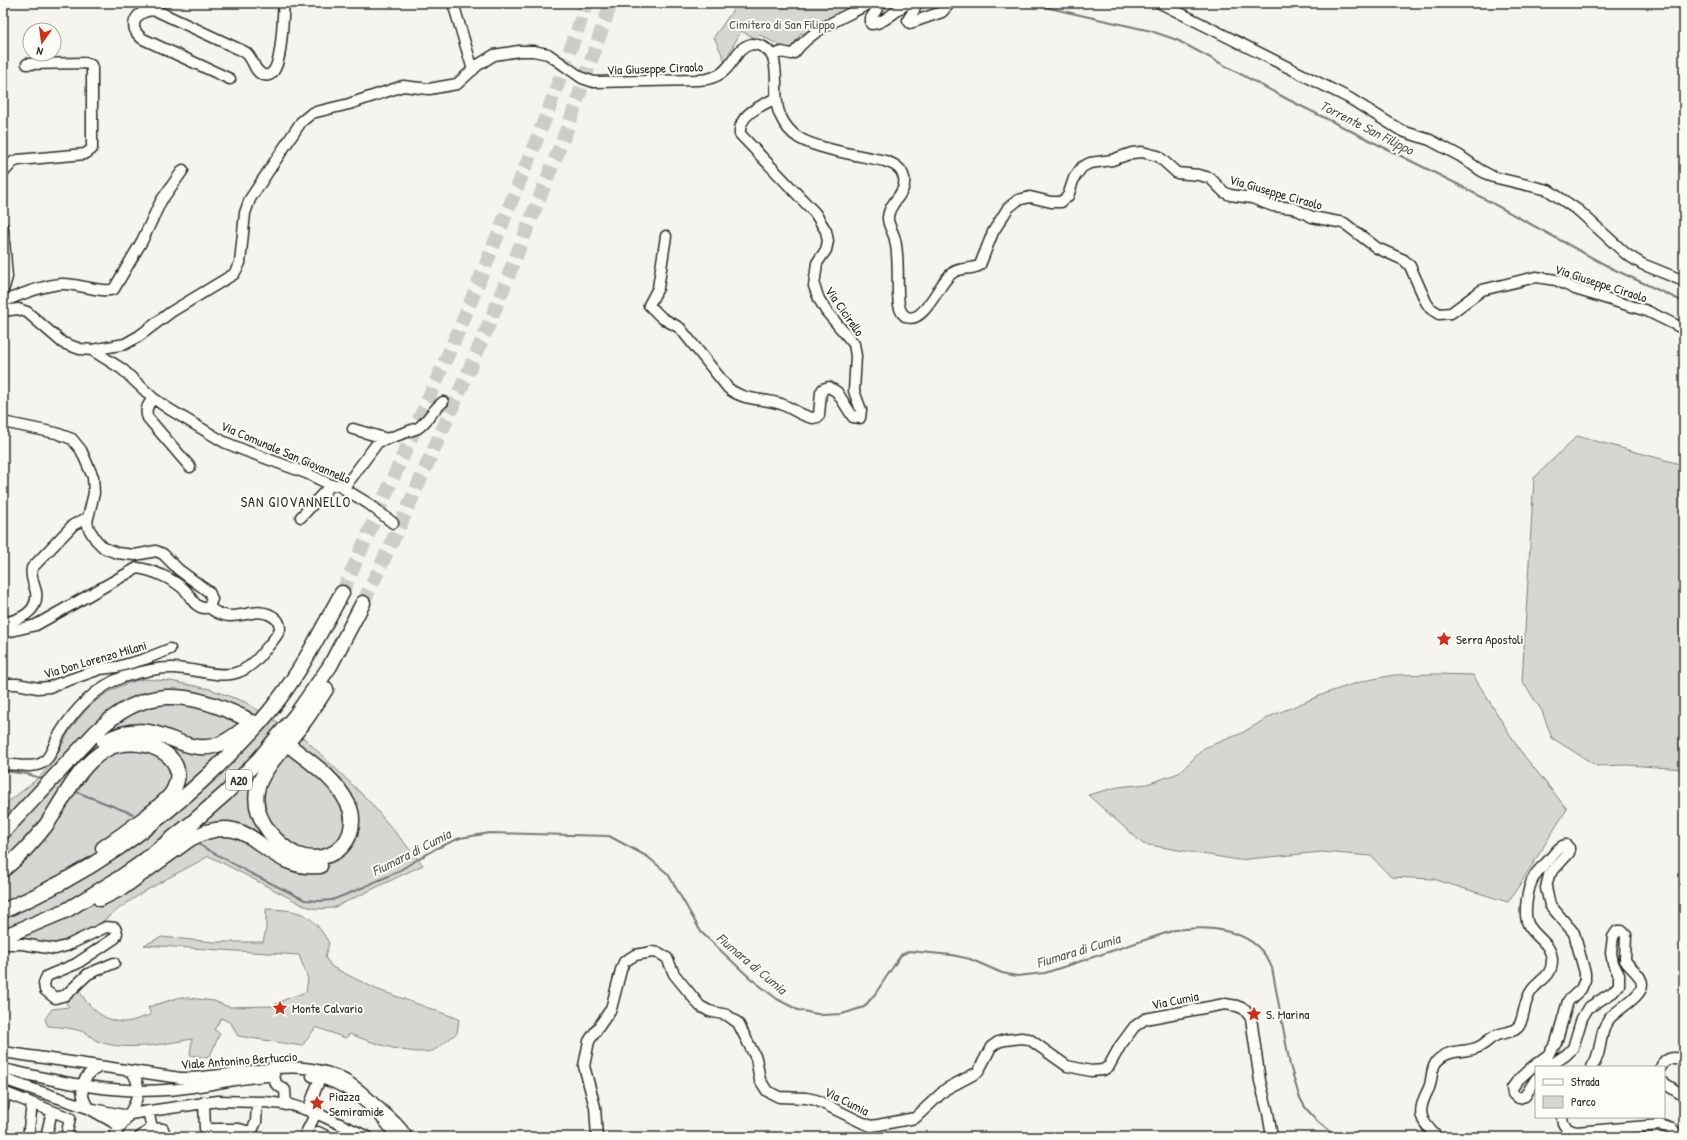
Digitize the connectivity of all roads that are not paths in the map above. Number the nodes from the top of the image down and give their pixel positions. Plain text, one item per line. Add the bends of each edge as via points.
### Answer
1 (284, 3) edge
2 (453, 3) edge
3 (870, 3) edge
4 (881, 3) edge
5 (908, 3) edge
6 (913, 3) edge
7 (950, 3) edge
8 (1160, 3) edge
9 (773, 55) junction
10 (27, 64) dead end
11 (473, 70) junction
12 (230, 79) dead end
13 (776, 98) junction
14 (183, 170) dead end
15 (3, 173) edge
16 (3, 228) edge
17 (666, 236) dead end
18 (1684, 281) edge
19 (3, 291) edge
20 (3, 302) edge
21 (3, 311) edge
22 (1684, 329) edge
23 (92, 350) junction
24 (154, 398) junction
25 (443, 402) dead end
26 (3, 422) edge
27 (353, 429) dead end
28 (384, 438) junction
29 (190, 467) dead end
30 (331, 485) junction
31 (344, 488) junction
32 (301, 517) dead end
33 (87, 518) junction
34 (393, 523) dead end
35 (342, 593) tunnel mouth
36 (209, 607) junction
37 (3, 623) edge
38 (3, 633) edge
39 (170, 649) dead end
40 (3, 684) edge
41 (279, 699) junction
42 (3, 764) edge
43 (3, 820) edge
44 (3, 832) edge
45 (3, 863) edge
46 (3, 870) edge
47 (19, 904) junction
48 (67, 910) junction
49 (3, 911) edge
50 (3, 937) edge
51 (3, 944) edge
52 (114, 963) dead end
53 (3, 1052) edge
54 (1684, 1061) edge
55 (1550, 1066) edge
56 (1593, 1066) edge
57 (1662, 1066) edge
58 (99, 1067) junction
59 (3, 1069) edge
60 (132, 1072) junction
61 (274, 1075) junction
62 (3, 1080) edge
63 (1535, 1081) edge
64 (318, 1083) dead end
65 (1665, 1084) edge
66 (82, 1086) junction
67 (138, 1091) junction
68 (4, 1093) edge
69 (1684, 1096) edge
70 (204, 1102) junction
71 (257, 1102) junction
72 (32, 1104) junction
73 (286, 1105) junction
74 (3, 1106) edge
75 (88, 1108) junction
76 (52, 1111) junction
77 (148, 1111) junction
78 (312, 1111) junction
79 (129, 1115) junction
80 (1562, 1118) edge
81 (120, 1126) junction
82 (152, 1128) junction
83 (318, 1132) dead end
84 (161, 1136) edge
85 (250, 1136) edge
86 (28, 1137) edge
87 (46, 1137) edge
88 (66, 1137) edge
89 (113, 1137) edge
90 (140, 1137) edge
91 (304, 1137) edge
92 (328, 1137) edge
93 (368, 1137) edge
94 (396, 1137) edge
95 (407, 1137) edge
96 (597, 1137) edge
97 (1272, 1137) edge
98 (1437, 1137) edge
99 (1681, 1137) edge

1 - 12 street via 280,54 274,73 268,76 257,71 252,58 245,52 157,11 147,11 136,18 134,27 143,38
2 - 11 street
3 - 9 street via 824,26 808,37 794,53 778,52
4 - 5 street via 871,18 871,24 885,19
6 - 7 street via 915,9 908,20 910,22 942,12
8 - 18 street via 1349,98 1402,131 1430,140 1486,174 1548,190 1579,211 1626,254 1642,264
9 - 11 street, Via Giuseppe Ciraolo via 762,46 748,45 721,75 698,80 594,82 582,78 548,54 527,50 494,55
9 - 13 street, Via Giuseppe Ciraolo
10 - 15 street via 91,65 92,149 85,154 18,160
11 - 23 street via 461,82 453,85 429,89 403,86 307,115 250,199 245,213 240,263 234,274 131,340 118,346
13 - 17 street, Via Cicirello via 746,117 740,125 740,134 814,213 826,231 828,241 826,250 817,263 815,292 854,344 854,391 861,410 860,418 853,417 837,392 829,387 821,392 819,415 813,418 783,405 734,393 728,388 680,328 662,318 649,305 658,288
13 - 22 street, Via Giuseppe Ciraolo via 776,105 783,120 799,138 817,145 885,161 902,172 904,189 890,210 888,218 896,246 899,305 902,313 908,318 922,315 951,273 980,265 993,232 1008,208 1018,200 1030,198 1061,202 1068,196 1074,178 1082,167 1142,152 1158,156 1177,173 1210,178 1230,195 1252,198 1273,206 1293,208 1312,217 1344,223 1377,248 1404,260 1410,266 1426,302 1439,314 1451,313 1482,290 1536,277 1556,280 1647,311
14 - 20 street via 161,201 142,241 114,289 60,284
16 - 19 street via 7,277
21 - 23 street via 18,309 27,312 63,343
23 - 24 street, Via Comunale San Giovannello via 122,369
24 - 29 street via 146,408 148,418
24 - 30 street, Via Comunale San Giovannello via 224,442
25 - 28 street via 418,428
26 - 33 street via 62,434 72,439 78,446 94,482 94,493
27 - 28 street
28 - 31 street via 373,446
30 - 31 street, Via Comunale San Giovannello
30 - 32 street
31 - 34 street, Via Comunale San Giovannello
33 - 36 street via 91,534 107,550 129,555 156,551 163,554 179,570 209,592 212,602
33 - 37 street via 73,525 32,568 36,601 32,609 22,617
35 - 41 highway, A20 via 310,652
36 - 38 street via 198,606 186,591 174,582 137,568 36,625
36 - 42 street via 228,616 252,612 266,613 277,620 280,629 256,662 238,673 217,674 179,668 158,669 109,684 89,698 70,719 45,761 34,765
39 - 40 street, Via Don Lorenzo Milani via 49,687
41 - 45 highway via 228,740 216,746 192,746 163,735 142,731 127,732 104,742 80,765 28,839
41 - 47 highway, A20 via 240,745 152,824 92,866
43 - 44 highway via 28,798 98,724 118,708 132,701 152,694 180,692 211,699 247,716 210,703 179,696 152,699 126,709 95,733
46 - 47 highway via 32,843 79,775 102,751 120,744 142,743 158,748 173,763 177,779 174,790 167,798 107,846
47 - 49 highway, A20
48 - 48 highway, A20 via 95,901 122,888 190,839 216,829 230,828 243,832 278,857 299,866 320,866 337,860 349,848 356,832 357,814 346,789 331,771 293,744 326,775 349,805 353,825 344,845 332,854 317,858 294,853 267,829 256,804 257,791 264,774 304,721 336,670 356,630 362,603 330,666 295,716 259,760 226,793 158,850
48 - 50 highway, A20
51 - 52 street via 55,949 106,927 117,930 116,936 76,964 47,976 45,990 55,998 66,995 88,974
53 - 58 street, Viale Antonino Bertuccio
54 - 57 street via 1672,1058
55 - 56 street via 1566,1056 1573,1048 1582,1018 1588,1008 1613,992 1619,985 1620,975 1611,950 1614,934 1622,931 1626,935 1625,960 1641,979 1642,987 1640,993 1615,1012 1604,1026 1597,1058
58 - 60 street, Viale Antonino Bertuccio
58 - 66 street via 88,1074
59 - 66 street, Viale Antonino Bertuccio
60 - 67 street via 136,1077
60 - 95 street, Viale Antonino Bertuccio via 190,1078 282,1068 324,1072 352,1084 378,1106
61 - 67 street, Viale Antonino Bertuccio via 190,1088
61 - 73 street via 276,1084 285,1090
61 - 94 street, Viale Antonino Bertuccio via 309,1076 338,1084 370,1107
62 - 75 street
63 - 98 street via 1525,1096 1519,1098 1513,1094 1514,1085 1551,1051 1568,1001 1581,989 1586,980 1574,933 1550,905 1546,888 1549,875 1569,852 1566,845 1561,846 1535,875 1526,911 1528,924 1546,943 1550,952 1550,972 1532,990 1517,1029 1494,1036 1478,1048 1449,1053 1434,1065 1420,1114 1424,1124
64 - 78 street
65 - 69 street
66 - 67 street, Viale Antonino Bertuccio
66 - 75 street via 83,1098
67 - 79 street
68 - 72 street
68 - 74 street
70 - 71 street
70 - 77 street
70 - 85 street via 205,1129 238,1129
71 - 73 street
71 - 85 street via 256,1122
72 - 76 street
72 - 86 street
73 - 78 street
75 - 79 street
75 - 81 street
76 - 87 street
76 - 88 street via 70,1118
77 - 79 street
77 - 82 street
78 - 91 street
78 - 93 street
79 - 81 street
80 - 99 street via 1567,1129 1576,1132 1660,1125 1672,1129
81 - 89 street
82 - 84 street via 163,1129
82 - 90 street
83 - 92 street
96 - 97 street, Via Cumia via 594,1107 584,1066 589,1041 611,1009 624,962 635,955 652,952 667,958 674,974 700,1006 708,1011 727,1015 738,1023 756,1058 760,1080 767,1091 779,1097 816,1100 871,1126 915,1118 951,1085 978,1072 991,1047 998,1042 1014,1038 1028,1039 1067,1066 1086,1071 1100,1071 1109,1066 1124,1040 1137,1024 1145,1019 1219,1005 1237,1006 1251,1018 1260,1081

